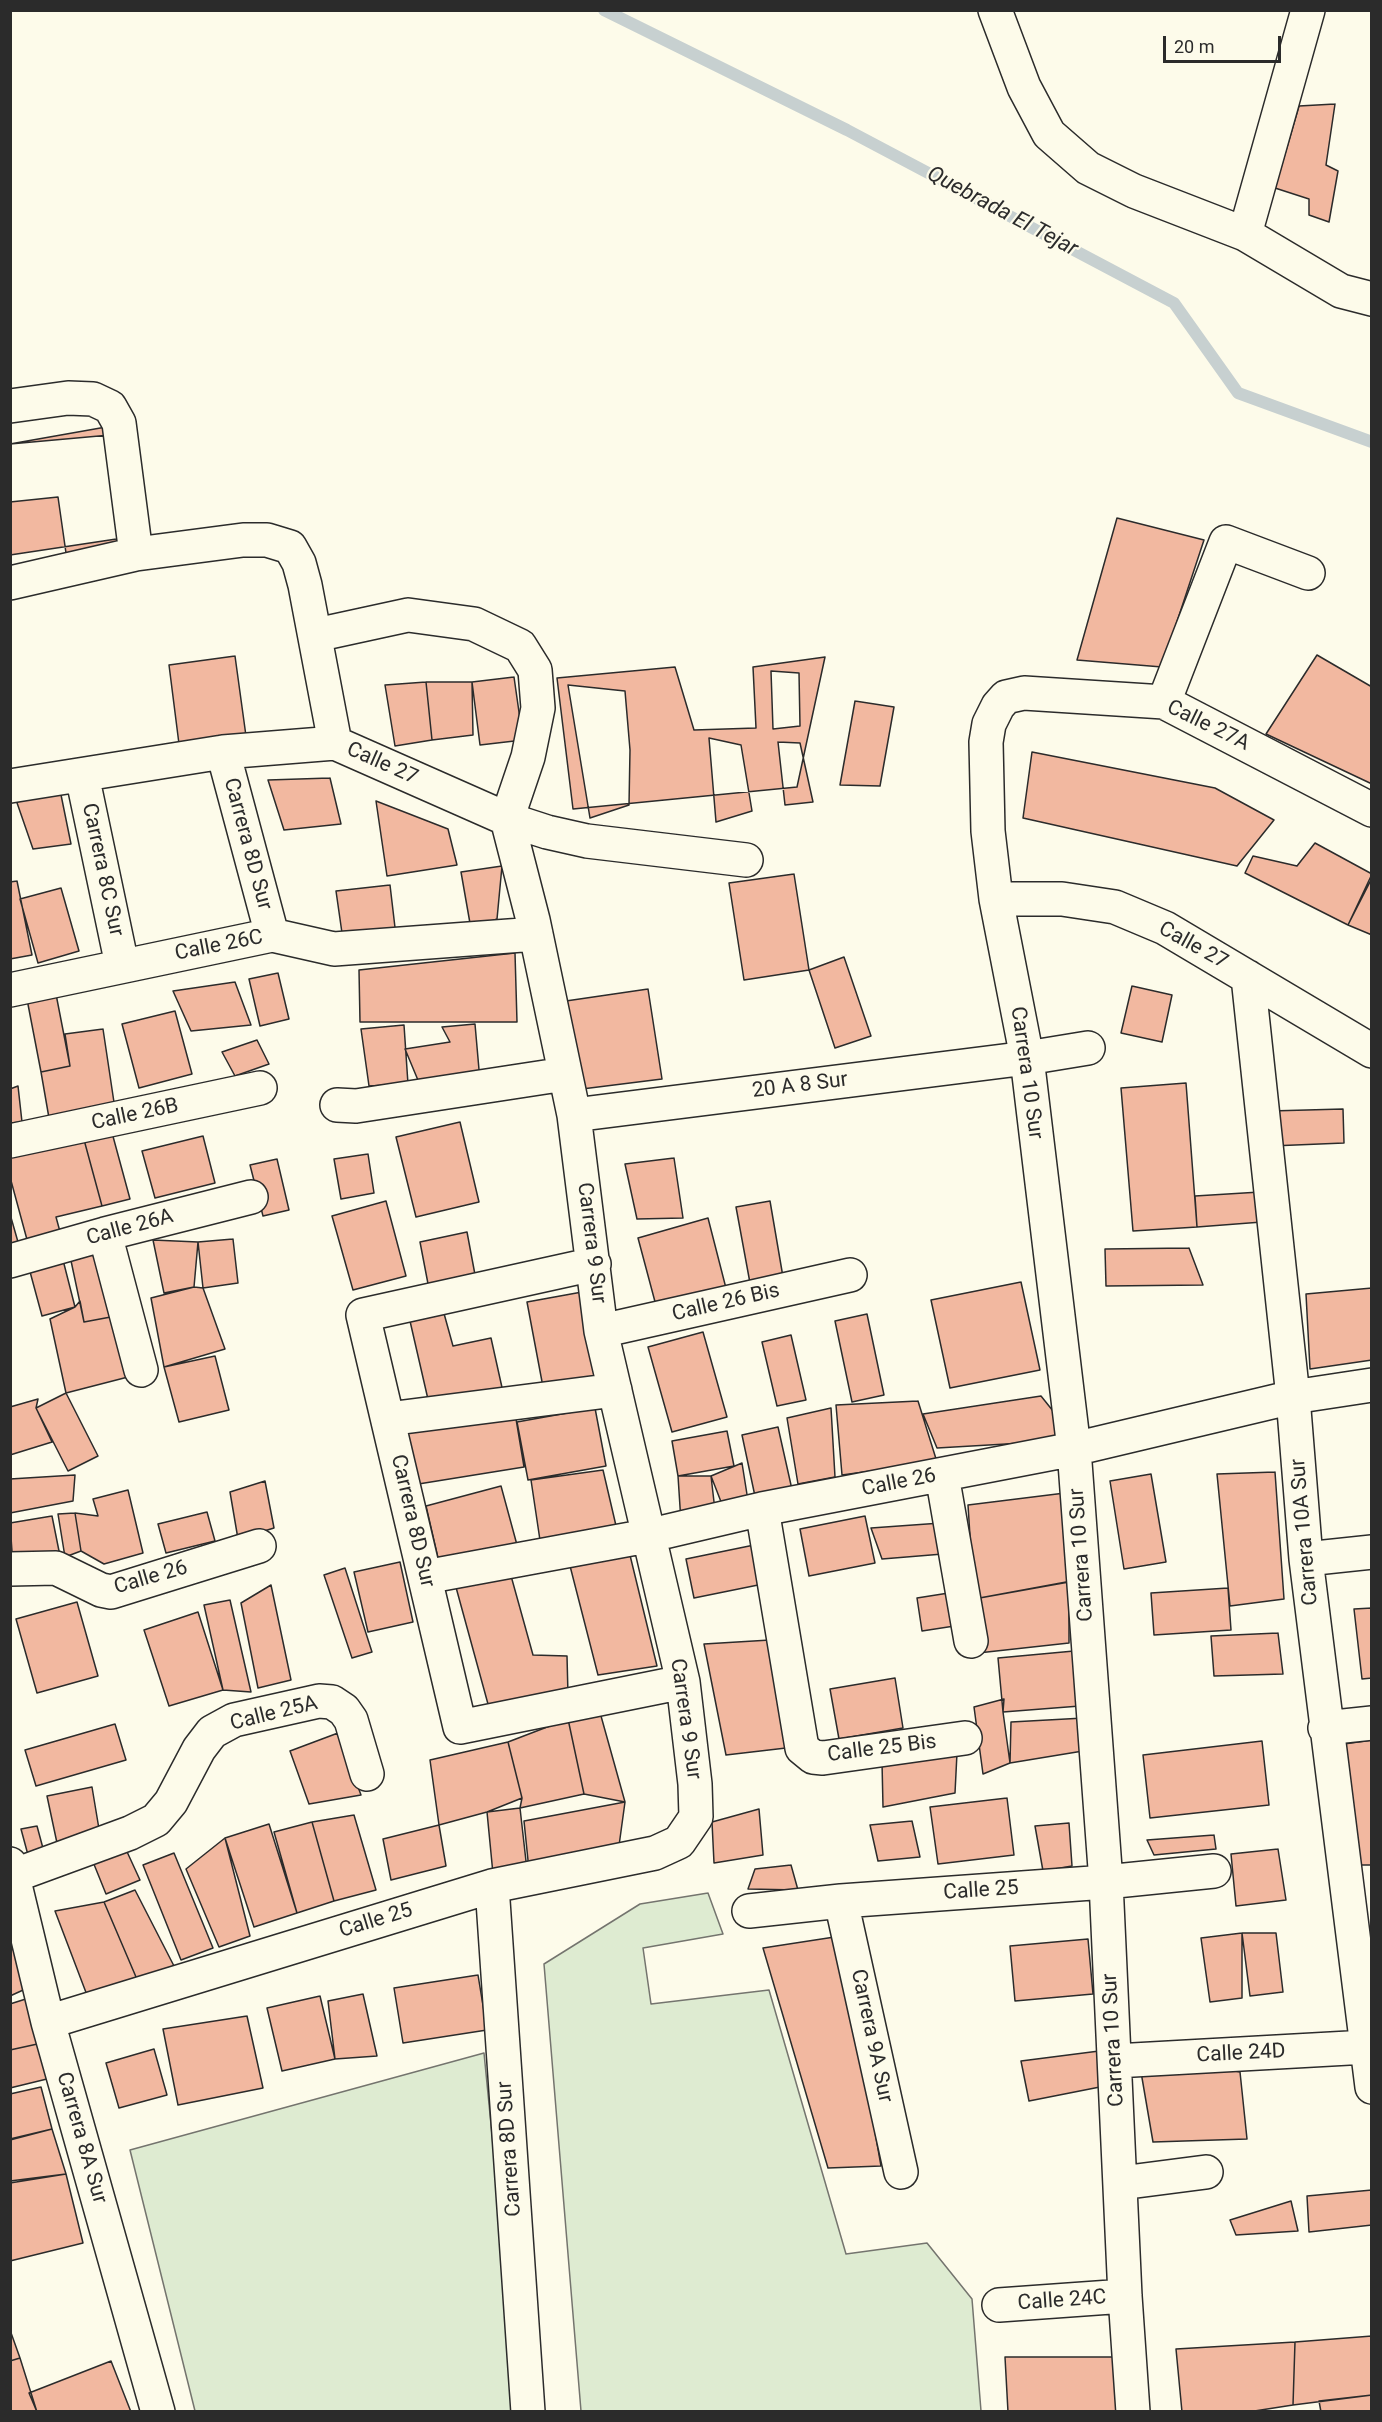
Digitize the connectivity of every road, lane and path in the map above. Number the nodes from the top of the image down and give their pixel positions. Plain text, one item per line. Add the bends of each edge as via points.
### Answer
1 (995, 10) edge
2 (1308, 10) edge
3 (1245, 234) junction
4 (1371, 299) edge
5 (10, 406) edge
6 (136, 554) junction
7 (1308, 573) dead end
8 (10, 583) edge
9 (316, 635) junction
10 (1164, 702) junction
11 (998, 706) joint
12 (335, 743) junction
13 (223, 752) junction
14 (82, 775) junction
15 (10, 786) edge
16 (1371, 810) edge
17 (507, 819) junction
18 (746, 860) dead end
19 (996, 899) junction
20 (536, 934) junction
21 (272, 935) junction
22 (122, 966) junction
23 (1248, 976) junction
24 (10, 990) edge
25 (1088, 1048) dead end
26 (1371, 1051) edge
27 (1027, 1058) junction
28 (565, 1074) junction
29 (260, 1088) dead end
30 (337, 1105) dead end
31 (574, 1114) junction
32 (10, 1141) edge
33 (251, 1197) dead end
34 (105, 1234) junction
35 (10, 1261) edge
36 (594, 1264) junction
37 (850, 1275) dead end
38 (602, 1331) junction
39 (141, 1370) dead end
40 (1371, 1385) edge
41 (615, 1390) junction
42 (1293, 1397) junction
43 (387, 1419) junction
44 (1074, 1449) junction
45 (942, 1474) junction
46 (762, 1509) junction
47 (647, 1536) junction
48 (259, 1546) dead end
49 (1371, 1552) edge
50 (1306, 1559) junction
51 (10, 1569) edge
52 (425, 1577) junction
53 (971, 1641) dead end
54 (682, 1682) junction
55 (1371, 1723) edge
56 (1325, 1728) junction
57 (965, 1738) dead end
58 (367, 1774) dead end
59 (696, 1817) joint
60 (1214, 1871) dead end
61 (11, 1872) edge
62 (1106, 1882) junction
63 (492, 1886) junction
64 (1359, 1899) edge
65 (841, 1901) junction
66 (749, 1911) dead end
67 (48, 2022) junction
68 (1367, 2047) junction
69 (1115, 2061) junction
70 (1371, 2087) edge
71 (901, 2172) dead end
72 (1206, 2172) dead end
73 (1121, 2183) junction
74 (1125, 2296) junction
75 (999, 2305) dead end
76 (158, 2412) edge
77 (528, 2412) edge
78 (1133, 2412) edge

1 - 3 street via 1024,87 1049,134 1088,168 1134,191
2 - 3 street
3 - 4 street via 1341,291
5 - 6 street via 68,398 93,399 110,407 119,423
6 - 8 street
6 - 9 street via 243,540 267,540 290,547 299,563
7 - 10 street via 1226,542
9 - 12 street
9 - 17 street via 408,615 474,624 519,646 535,670 538,708 528,757
10 - 11 street, Calle 27A via 1024,693 1006,697
10 - 16 street, Calle 27A
11 - 19 street, Carrera 10 Sur via 986,742 988,831
12 - 13 street, Calle 27
12 - 17 street, Calle 27
13 - 14 street, Calle 27
13 - 21 street, Carrera 8D Sur
14 - 15 street, Calle 27
14 - 22 street, Carrera 8C Sur
17 - 18 street, Calle 27 via 587,841
17 - 20 street, Carrera 9 Sur
19 - 23 street, Calle 27 via 1062,899 1115,908 1164,928
19 - 27 street, Carrera 10 Sur
20 - 21 street, Calle 26C via 334,949
20 - 28 street, Carrera 9 Sur
21 - 22 street, Calle 26C
22 - 24 street, Calle 26C
23 - 26 street, Calle 27
23 - 42 street, Carrera 10A Sur
25 - 27 street
27 - 31 street, 20 A 8 Sur
27 - 44 street, Carrera 10 Sur
28 - 30 street via 356,1106
28 - 31 street, Carrera 9 Sur
29 - 32 street, Calle 26B
31 - 36 street, Carrera 9 Sur
33 - 34 street, Calle 26A
34 - 35 street, Calle 26A
34 - 39 street
36 - 38 street, Carrera 9 Sur
36 - 43 street, Carrera 8D Sur via 363,1314
37 - 38 street, Calle 26 Bis
38 - 41 street, Carrera 9 Sur
40 - 42 street, Calle 26
41 - 43 street
41 - 47 street, Carrera 9 Sur
42 - 44 street, Calle 26
42 - 50 street, Carrera 10A Sur
43 - 52 street, Carrera 8D Sur
44 - 45 street, Calle 26
44 - 62 street, Carrera 10 Sur
45 - 46 street, Calle 26
45 - 53 street
46 - 47 street, Calle 26
46 - 57 street, Calle 25 Bis via 802,1748 813,1757 823,1758
47 - 52 street, Calle 26
47 - 54 street, Carrera 9 Sur
48 - 51 street, Calle 26 via 111,1592 56,1568
49 - 50 street
50 - 56 street, Carrera 10A Sur
52 - 54 street, Carrera 8D Sur via 460,1727
54 - 59 street, Carrera 9 Sur
55 - 56 street
56 - 64 street, Carrera 10A Sur
58 - 61 street, Calle 25A via 351,1720 332,1702 319,1701 234,1720 212,1732 156,1820 130,1833
59 - 63 street, Calle 25 via 679,1842 655,1853
60 - 62 street, Calle 25
61 - 67 street, Carrera 8A Sur
62 - 65 street, Calle 25
62 - 69 street, Carrera 10 Sur
63 - 67 street, Calle 25
63 - 77 street, Carrera 8D Sur
64 - 68 street, Carrera 10A Sur
65 - 66 street, Calle 25
65 - 71 street, Carrera 9A Sur
67 - 76 street, Carrera 8A Sur
68 - 69 street, Calle 24D
68 - 70 street, Carrera 10A Sur
69 - 73 street, Carrera 10 Sur
72 - 73 street
73 - 74 street, Carrera 10 Sur
74 - 75 street, Calle 24C
74 - 78 street, Carrera 10 Sur

